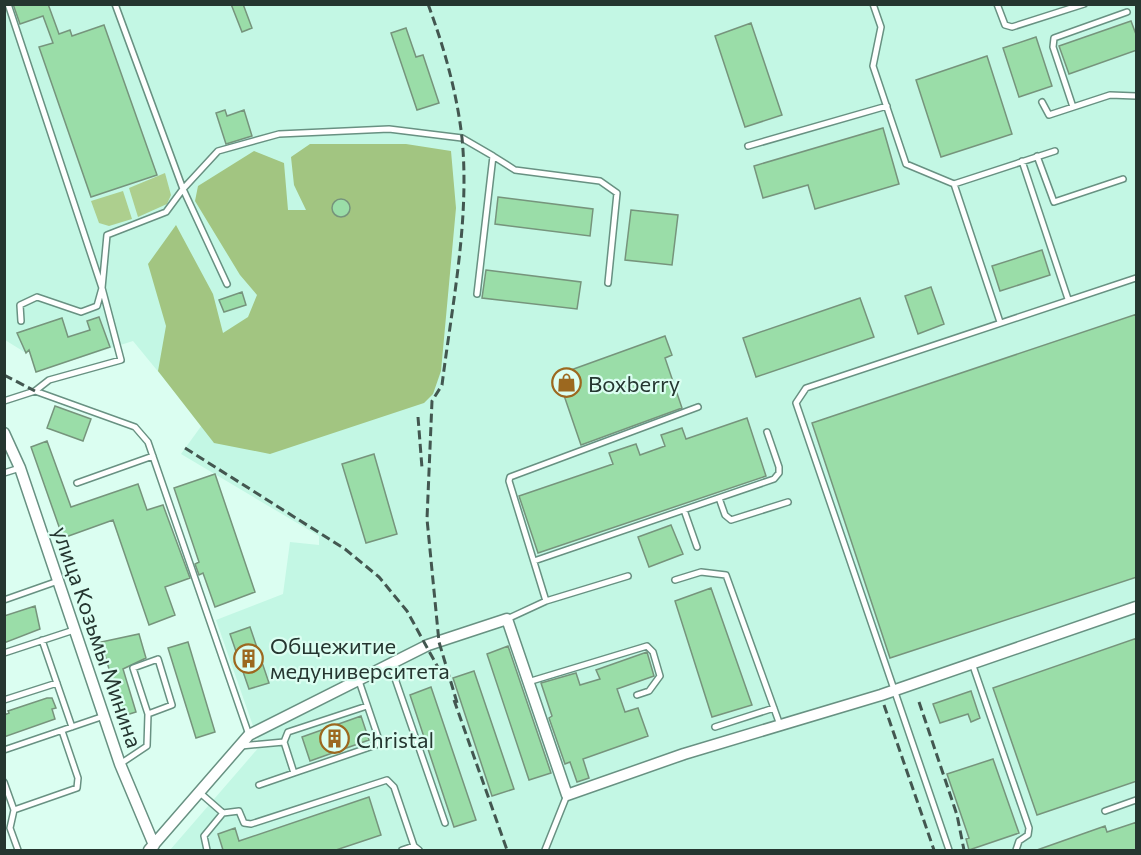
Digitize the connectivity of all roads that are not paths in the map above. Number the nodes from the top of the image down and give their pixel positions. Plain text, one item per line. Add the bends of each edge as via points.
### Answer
1 (8, 4) edge
2 (115, 4) edge
3 (873, 4) edge
4 (997, 4) edge
5 (1084, 4) edge
6 (1127, 12) dead end
7 (1137, 96) edge
8 (1042, 102) dead end
9 (886, 106) junction
10 (1073, 107) junction
11 (748, 146) dead end
12 (1055, 150) dead end
13 (493, 156) junction
14 (1037, 156) junction
15 (1022, 161) junction
16 (1123, 179) dead end
17 (954, 184) junction
18 (183, 189) junction
19 (1137, 278) edge
20 (226, 284) dead end
21 (608, 284) dead end
22 (102, 288) junction
23 (477, 294) dead end
24 (1068, 299) junction
25 (21, 321) dead end
26 (1000, 322) junction
27 (35, 391) junction
28 (4, 401) edge
29 (698, 407) dead end
30 (767, 432) dead end
31 (4, 433) edge
32 (153, 456) junction
33 (20, 468) junction
34 (4, 473) edge
35 (77, 483) dead end
36 (719, 498) junction
37 (788, 502) dead end
38 (684, 510) junction
39 (697, 547) dead end
40 (534, 561) junction
41 (628, 576) dead end
42 (675, 580) dead end
43 (58, 581) junction
44 (4, 600) edge
45 (546, 601) junction
46 (1137, 607) edge
47 (507, 619) junction
48 (75, 630) junction
49 (42, 640) junction
50 (4, 653) edge
51 (972, 663) junction
52 (390, 664) junction
53 (358, 680) junction
54 (528, 682) junction
55 (57, 683) junction
56 (895, 689) junction
57 (637, 695) dead end
58 (4, 700) edge
59 (367, 706) junction
60 (774, 708) junction
61 (148, 714) junction
62 (104, 716) junction
63 (780, 725) junction
64 (72, 727) junction
65 (715, 727) dead end
66 (62, 731) junction
67 (249, 735) junction
68 (284, 742) junction
69 (239, 746) junction
70 (4, 750) edge
71 (120, 764) junction
72 (294, 773) junction
73 (4, 782) edge
74 (259, 785) dead end
75 (199, 792) junction
76 (567, 795) junction
77 (1137, 800) edge
78 (14, 810) junction
79 (1105, 811) dead end
80 (223, 813) junction
81 (446, 823) dead end
82 (151, 848) edge
83 (416, 848) edge
84 (18, 850) edge
85 (207, 850) edge
86 (402, 850) edge
87 (545, 850) edge
88 (949, 850) edge
89 (1016, 850) edge

1 - 22 lane
2 - 18 lane
3 - 9 lane via 881,27 873,66
4 - 5 lane via 1005,24 1012,27
6 - 10 lane via 1054,38 1053,47
7 - 10 lane via 1110,95
8 - 10 lane via 1049,114
9 - 11 lane
9 - 17 lane via 906,164
12 - 14 lane
13 - 18 lane via 462,138 389,129 279,134 218,151
13 - 21 lane via 515,170 600,181 617,193
13 - 23 lane
14 - 15 lane
14 - 16 lane via 1054,202
15 - 17 lane
15 - 24 lane
17 - 26 lane
18 - 20 lane
18 - 22 lane via 166,212 106,235
19 - 24 lane
22 - 25 lane via 97,306 81,312 37,297 20,305
22 - 27 lane via 121,360 49,380
24 - 26 lane
26 - 56 lane via 806,388 796,403
27 - 28 lane
27 - 32 lane via 135,428 148,442
29 - 40 lane via 513,474 509,481
30 - 36 lane via 779,467 777,477
31 - 33 street, улица Козьмы Минина
32 - 35 lane
32 - 67 lane
33 - 34 lane
33 - 43 street, улица Козьмы Минина
36 - 37 lane via 731,520
36 - 38 lane
38 - 39 lane
38 - 40 lane
40 - 45 lane
41 - 45 lane
42 - 60 lane via 701,572 726,575
43 - 44 lane
43 - 48 street, улица Козьмы Минина
45 - 47 lane
46 - 51 street
47 - 52 street via 428,645
47 - 54 street
48 - 49 lane
48 - 62 street, улица Козьмы Минина
49 - 50 lane
49 - 55 lane
51 - 56 street
51 - 89 lane via 1029,828
52 - 53 street
52 - 81 lane
53 - 59 lane
53 - 67 street
54 - 57 lane via 647,646 653,652 660,676 649,691
54 - 76 street
55 - 58 lane
55 - 64 lane
56 - 63 street
56 - 88 lane
59 - 68 lane via 288,732
59 - 72 lane via 378,737 376,744
60 - 63 lane
60 - 65 lane
61 - 61 lane via 172,705 158,659 133,668
61 - 71 lane via 147,747
62 - 64 lane
62 - 71 street, улица Козьмы Минина
63 - 76 street
64 - 66 lane
66 - 70 lane
66 - 78 lane via 78,778 77,788
67 - 69 street
68 - 69 lane
68 - 72 lane
69 - 75 street
71 - 82 street, улица Козьмы Минина
72 - 74 lane
73 - 78 lane
75 - 80 lane
75 - 82 street
76 - 87 lane
77 - 79 lane
78 - 84 lane via 10,828
80 - 83 lane via 239,811 244,823 251,824 387,780 394,787
80 - 85 lane via 204,836
83 - 86 lane

